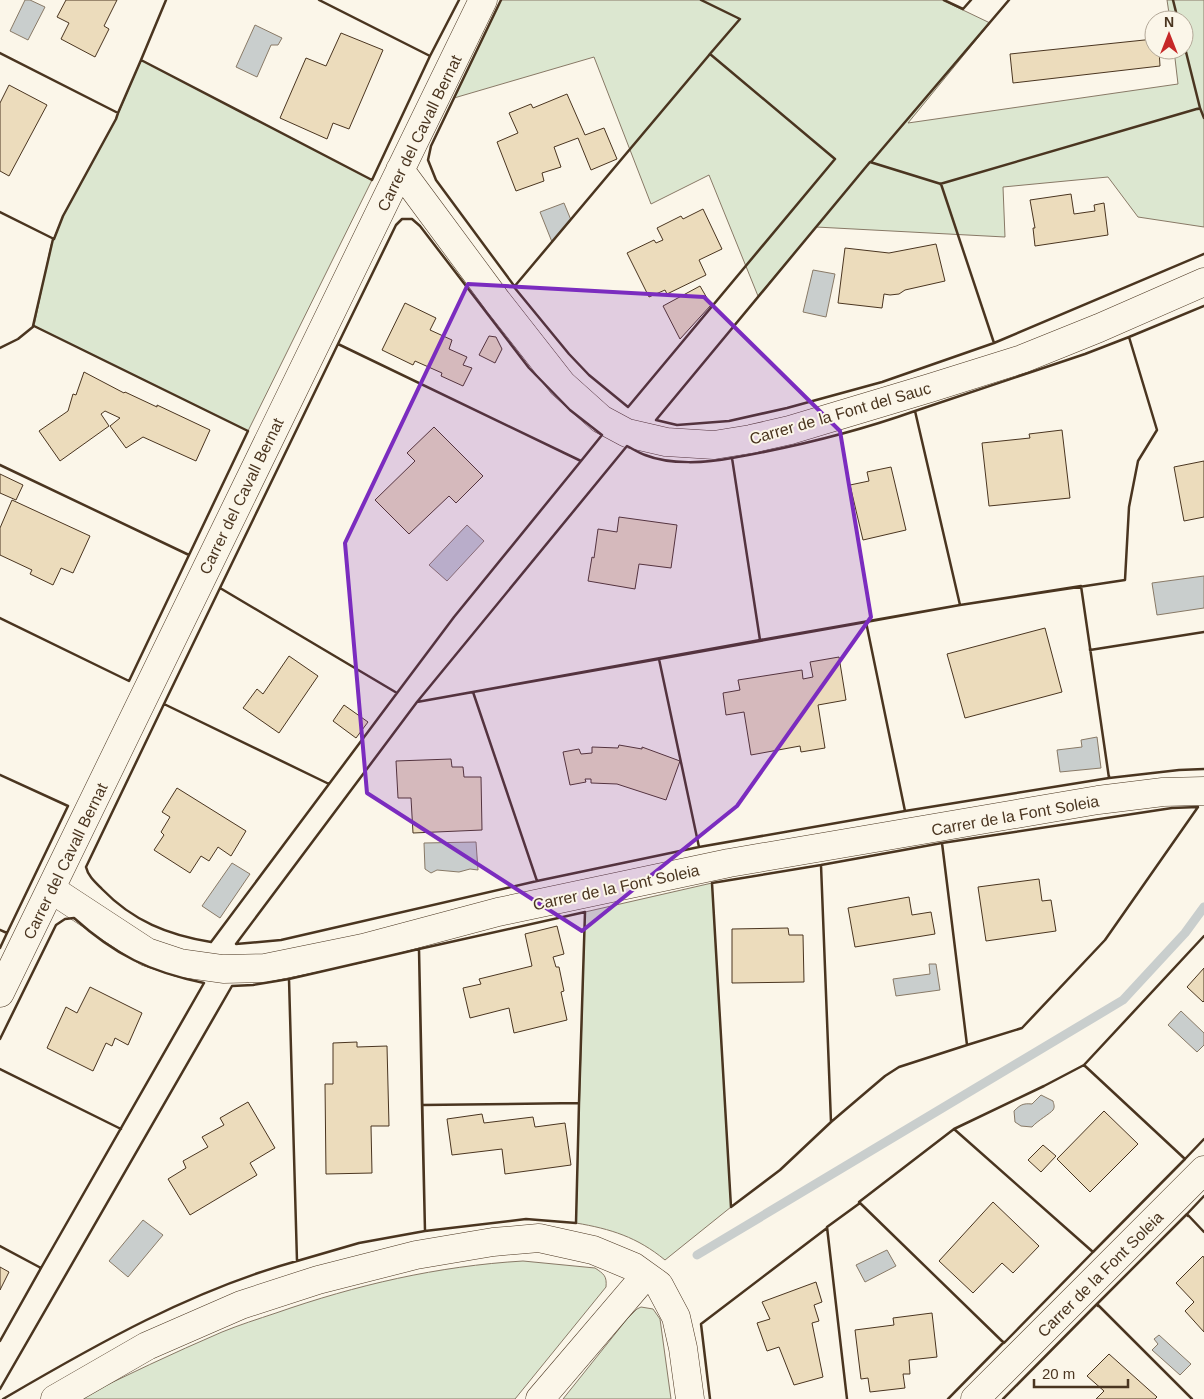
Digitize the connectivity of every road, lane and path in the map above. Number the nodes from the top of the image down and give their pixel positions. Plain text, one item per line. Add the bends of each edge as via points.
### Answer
1 (483, 0) edge
2 (400, 170) junction
3 (1204, 282) edge
4 (1204, 792) edge
5 (51, 889) junction
6 (0, 994) edge
7 (1204, 1170) edge
8 (645, 1276) junction
9 (55, 1399) edge
10 (540, 1399) edge
11 (690, 1399) edge
12 (975, 1399) edge

1 - 2 street, Carrer del Cavall Bernat
2 - 3 street, Carrer de la Font del Sauc via 562,384 601,419 627,433 666,442 714,445 790,430 1022,359
2 - 5 street, Carrer del Cavall Bernat
4 - 5 street, Carrer de la Font Soleia via 1163,792 1098,800 729,863 498,912 363,948 265,968 223,970 180,963 147,952
5 - 6 street, Carrer del Cavall Bernat
7 - 12 street, Carrer de la Font Soleia
8 - 9 street via 634,1267 593,1250 539,1238 416,1255 318,1280 241,1305 147,1346
8 - 10 street
8 - 11 street via 658,1285 676,1317

